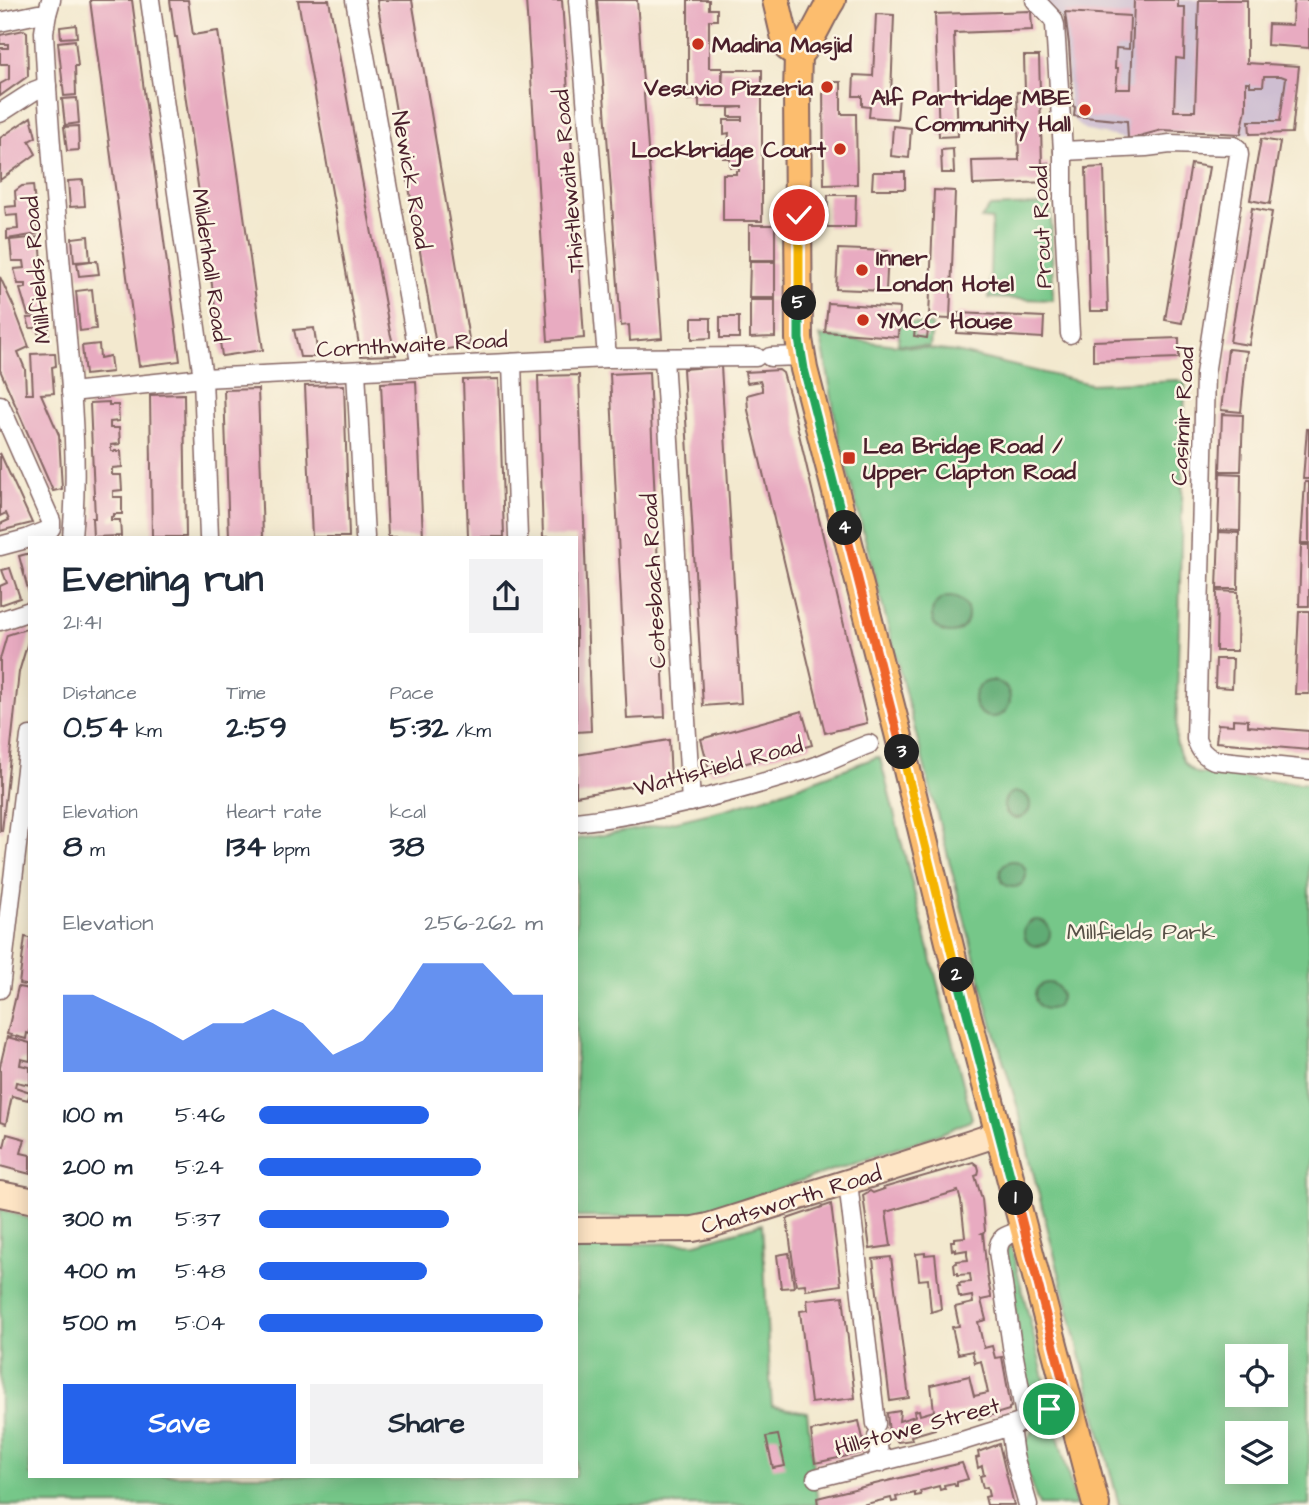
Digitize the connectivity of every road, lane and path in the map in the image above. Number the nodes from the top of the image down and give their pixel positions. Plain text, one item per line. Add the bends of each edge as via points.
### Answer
1 (150, 0) edge
2 (355, 0) edge
3 (578, 0) edge
4 (776, 0) edge
5 (832, 0) edge
6 (1035, 0) edge
7 (49, 7) edge
8 (0, 22) edge
9 (798, 55) junction
10 (47, 86) junction
11 (0, 113) edge
12 (1063, 151) junction
13 (1070, 334) dead end
14 (802, 356) junction
15 (607, 358) junction
16 (664, 358) junction
17 (512, 363) junction
18 (421, 368) junction
19 (356, 371) junction
20 (202, 378) junction
21 (71, 392) junction
22 (0, 405) edge
23 (34, 536) edge
24 (72, 536) edge
25 (209, 536) edge
26 (365, 536) edge
27 (518, 536) edge
28 (28, 538) edge
29 (0, 546) edge
30 (28, 612) edge
31 (0, 621) edge
32 (869, 744) dead end
33 (28, 752) edge
34 (1309, 770) edge
35 (691, 802) junction
36 (578, 822) edge
37 (2, 958) edge
38 (0, 989) edge
39 (999, 1130) junction
40 (848, 1182) junction
41 (0, 1194) edge
42 (28, 1200) edge
43 (578, 1230) edge
44 (1025, 1230) junction
45 (1068, 1401) junction
46 (1018, 1424) junction
47 (880, 1463) junction
48 (816, 1478) dead end
49 (1028, 1505) edge
50 (1096, 1505) edge

1 - 20 street, Mildenhall Road
2 - 18 street, Newick Road
3 - 15 street, Thistlewaite Road
4 - 9 main road via 787,47
5 - 9 main road via 809,44
6 - 12 street, Prout Road via 1055,25
7 - 8 street
7 - 10 street, Millfields Road via 44,33
9 - 14 main road
10 - 11 street
10 - 21 street, Millfields Road
12 - 13 street, Prout Road
12 - 34 street, Casimir Road via 1170,144 1238,149 1205,374 1196,738 1205,756 1214,760
14 - 16 street, Cornthwaite Road
14 - 39 main road
15 - 16 street, Cornthwaite Road
15 - 17 street, Cornthwaite Road
16 - 35 street, Cotesbach Road
17 - 18 street, Cornthwaite Road
17 - 27 street
18 - 19 street, Cornthwaite Road
19 - 20 street, Cornthwaite Road
19 - 26 street
20 - 21 street, Cornthwaite Road
20 - 25 street, Mildenhall Road
21 - 24 street, Millfields Road
22 - 23 street via 51,521 51,528
28 - 29 street
30 - 31 street
32 - 35 street, Wattisfield Road via 807,769
33 - 37 street
35 - 36 street, Wattisfield Road
37 - 38 street
39 - 40 street, Chatsworth Road
39 - 44 main road
40 - 43 street, Chatsworth Road via 693,1229
40 - 47 street
41 - 42 street
44 - 45 main road
44 - 46 street via 1004,1237 998,1251
45 - 46 street, Hillstowe Street
45 - 50 main road
46 - 47 street, Hillstowe Street
46 - 49 street via 1014,1456
47 - 48 street, Hillstowe Street

